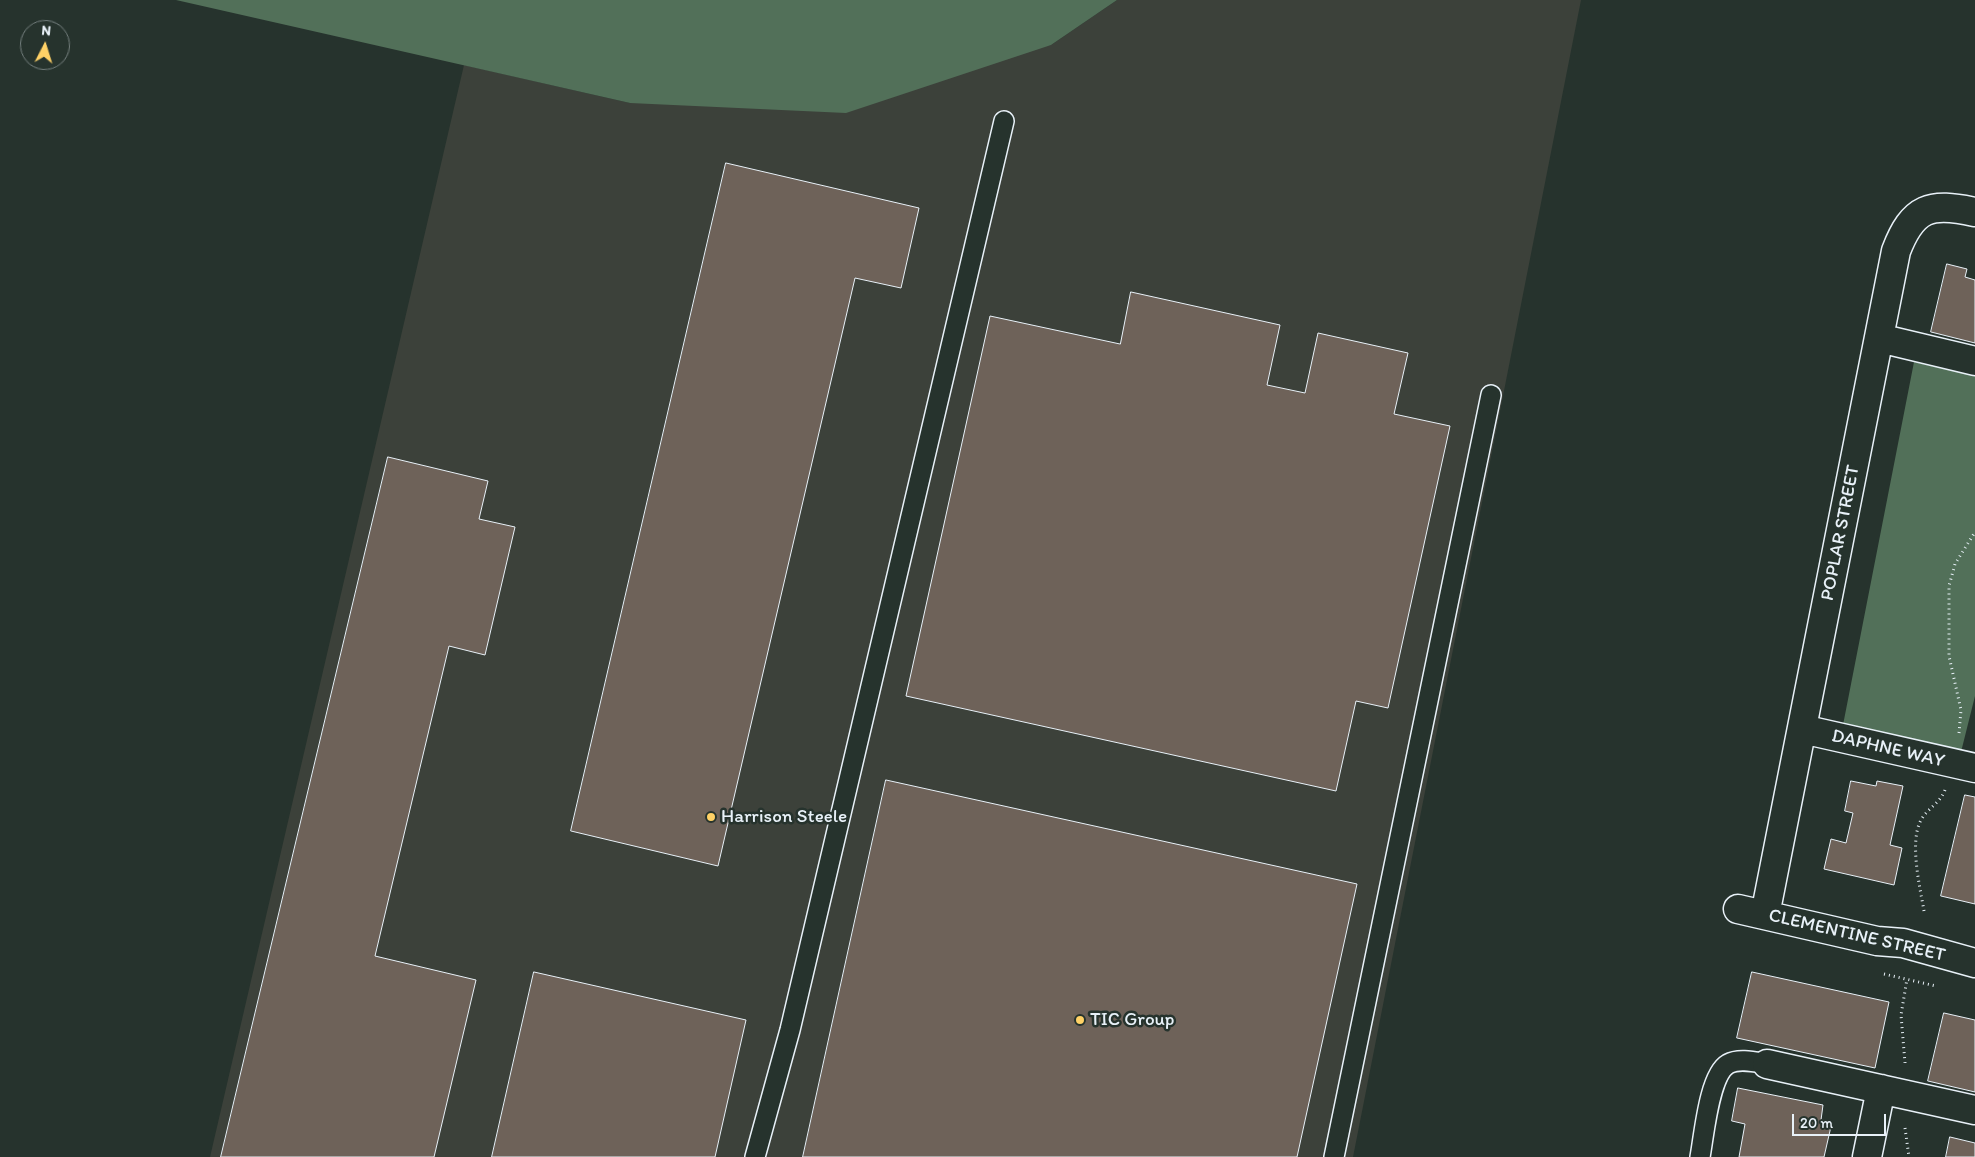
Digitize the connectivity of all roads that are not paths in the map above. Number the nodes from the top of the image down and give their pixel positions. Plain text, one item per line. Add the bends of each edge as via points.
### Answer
1 (1004, 121) dead end
2 (1975, 212) edge
3 (1879, 338) junction
4 (1975, 361) edge
5 (1491, 395) dead end
6 (1802, 729) junction
7 (1969, 766) edge
8 (1738, 909) dead end
9 (1765, 915) junction
10 (1975, 963) edge
11 (1767, 1064) joint
12 (1881, 1088) junction
13 (1975, 1110) edge
14 (755, 1157) edge
15 (1334, 1157) edge
16 (1700, 1157) edge
17 (1867, 1157) edge

1 - 14 lane via 790,1030
2 - 3 street, POPLAR STREET via 1947,207 1929,210 1916,215 1905,227 1896,251
3 - 4 street
3 - 6 street, POPLAR STREET
5 - 15 lane
6 - 7 street, DAPHNE WAY
6 - 9 street, POPLAR STREET
8 - 9 street, CLEMENTINE STREET
9 - 10 street, CLEMENTINE STREET via 1877,941 1903,943
11 - 12 street
11 - 16 lane via 1743,1061 1720,1070 1713,1086
12 - 13 street
12 - 17 street

